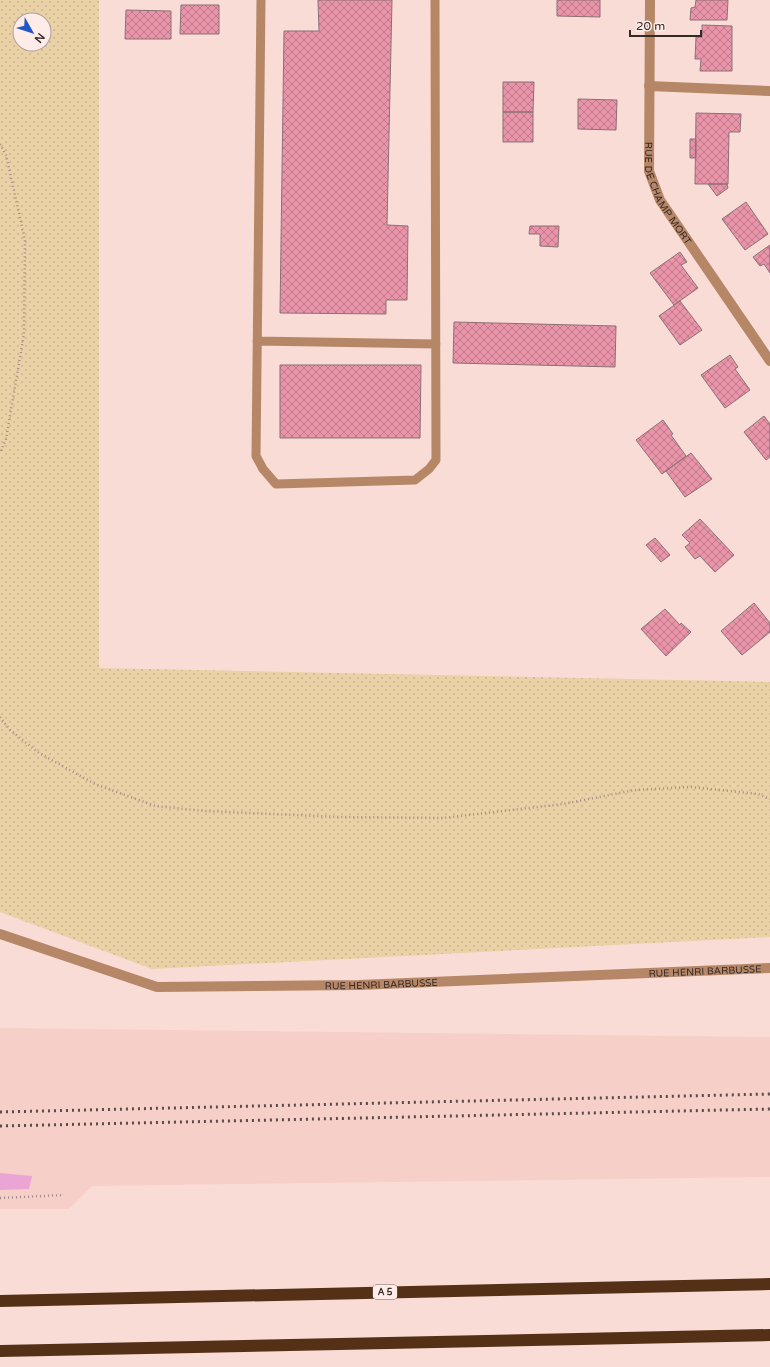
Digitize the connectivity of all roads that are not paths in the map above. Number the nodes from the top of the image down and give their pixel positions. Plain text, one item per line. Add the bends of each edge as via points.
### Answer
1 (261, 0) edge
2 (435, 0) edge
3 (650, 0) edge
4 (648, 86) junction
5 (770, 91) edge
6 (257, 342) junction
7 (436, 344) junction
8 (770, 361) edge
9 (0, 934) edge
10 (770, 968) edge
11 (770, 1284) edge
12 (0, 1301) edge
13 (770, 1334) edge
14 (0, 1351) edge

1 - 6 lane
2 - 7 lane
3 - 4 street, RUE DE CHAMP MORT
4 - 5 street
4 - 8 street, RUE DE CHAMP MORT via 649,171 660,200
6 - 7 lane
6 - 7 lane via 256,456 276,484 415,480 429,469 436,460
9 - 10 street, RUE HENRI BARBUSSE via 157,987 360,985
11 - 12 highway, A 5
13 - 14 highway

